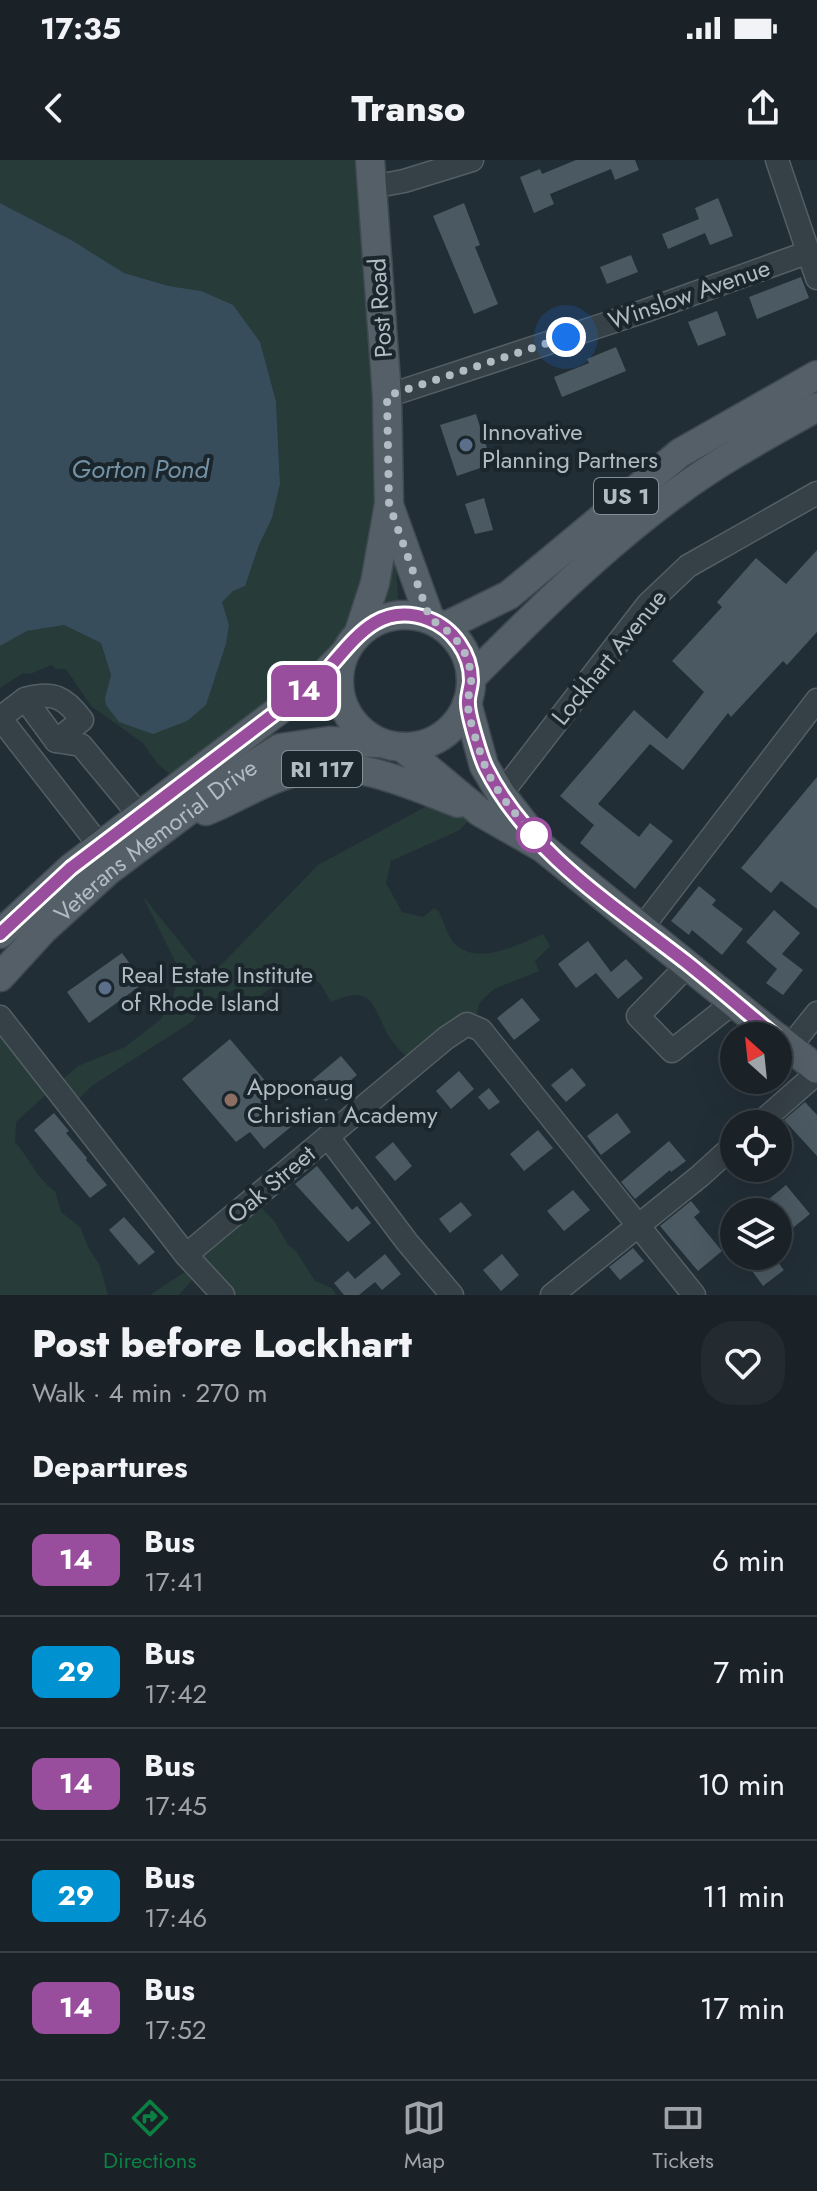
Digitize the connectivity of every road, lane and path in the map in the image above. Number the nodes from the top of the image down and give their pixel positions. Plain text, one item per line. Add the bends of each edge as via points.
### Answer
1 (472, 160) edge
2 (777, 160) edge
3 (371, 173) edge
4 (810, 239) edge
5 (817, 278) edge
6 (817, 375) edge
7 (387, 396) junction
8 (817, 407) edge
9 (817, 493) edge
10 (389, 504) junction
11 (437, 623) junction
12 (352, 643) junction
13 (469, 691) junction
14 (25, 699) junction
15 (817, 700) edge
16 (0, 718) edge
17 (56, 741) junction
18 (81, 745) junction
19 (391, 745) junction
20 (44, 775) junction
21 (491, 803) junction
22 (140, 816) junction
23 (169, 827) junction
24 (100, 846) junction
25 (641, 929) junction
26 (0, 934) edge
27 (688, 965) junction
28 (0, 977) edge
29 (734, 1002) junction
30 (817, 1013) edge
31 (0, 1017) edge
32 (758, 1022) edge
33 (792, 1032) edge
34 (792, 1050) edge
35 (817, 1071) edge
36 (774, 1110) edge
37 (328, 1137) junction
38 (720, 1157) edge
39 (638, 1225) junction
40 (186, 1255) junction
41 (223, 1295) edge
42 (452, 1295) edge
43 (552, 1295) edge
44 (694, 1295) edge

1 - 3 street via 404,181
2 - 4 street
3 - 7 main road, Post Road
4 - 5 street
4 - 7 street, Winslow Avenue via 645,311
6 - 11 main road, US 1 via 680,453 509,595
7 - 10 main road, Post Road
8 - 13 main road, US 1 via 675,494 570,580
9 - 21 street, Lockhart Avenue via 669,582
10 - 11 main road, Post Road
10 - 12 main road, Post Road via 375,583
11 - 12 main road via 393,615 375,621
11 - 13 main road, Post Road via 458,641 468,659
12 - 19 main road, Post Road via 338,674 340,696 361,731
12 - 22 main road, Veterans Memorial Drive via 316,682
13 - 19 main road, US 1 via 457,722 442,736 423,745
13 - 21 main road
14 - 16 street
14 - 17 street
14 - 17 street via 42,694 67,700 82,720
15 - 25 street
16 - 20 street
17 - 18 street
18 - 20 street
18 - 22 street
19 - 21 main road
19 - 23 main road, Veterans Memorial Drive / US 1 via 329,741 280,748
20 - 24 street
21 - 23 main road, RI 117 via 380,773 303,770
21 - 25 main road, RI 117
22 - 24 main road, Veterans Memorial Drive
23 - 28 main road, Veterans Memorial Drive / US 1 via 109,870
24 - 26 main road, Veterans Memorial Drive
25 - 27 main road, RI 117
27 - 29 main road, RI 117
27 - 29 street via 638,1016 672,1051
29 - 32 main road, RI 117
30 - 33 street
31 - 40 street
34 - 35 main road, RI 117
35 - 36 street
37 - 39 street, Oak Street via 467,1024 481,1030
37 - 40 street, Oak Street
37 - 42 street
38 - 39 street
39 - 43 street
39 - 44 street
40 - 41 street

